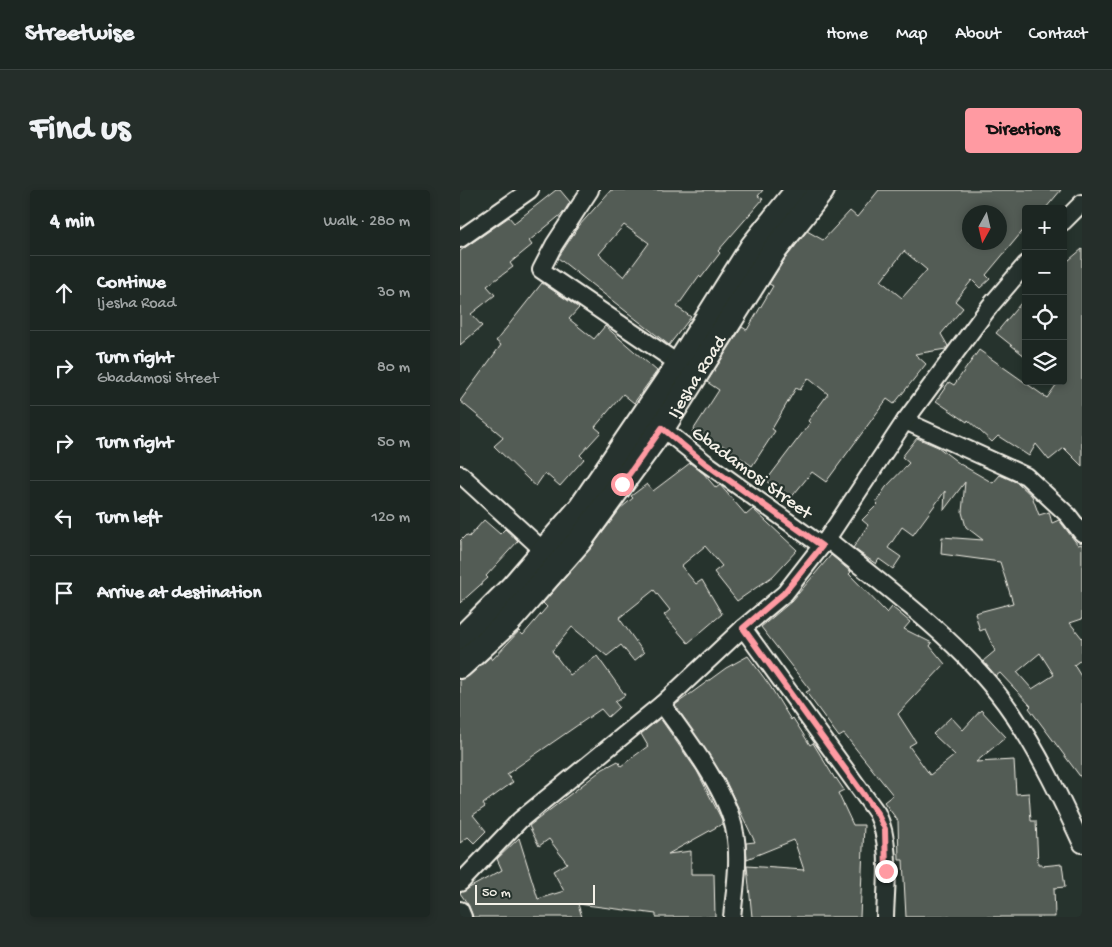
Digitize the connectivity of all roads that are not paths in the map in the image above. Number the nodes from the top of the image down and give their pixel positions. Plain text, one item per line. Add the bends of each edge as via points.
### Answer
1 (530, 190) edge
2 (590, 190) edge
3 (798, 190) edge
4 (822, 190) edge
5 (1074, 190) edge
6 (1082, 199) edge
7 (1082, 203) edge
8 (1067, 218) edge
9 (460, 239) edge
10 (1022, 269) edge
11 (679, 364) junction
12 (904, 421) junction
13 (662, 428) junction
14 (460, 474) edge
15 (1082, 533) edge
16 (824, 542) junction
17 (544, 551) junction
18 (521, 594) junction
19 (743, 628) junction
20 (460, 640) edge
21 (460, 666) edge
22 (662, 704) junction
23 (1082, 844) edge
24 (460, 884) edge
25 (460, 910) edge
26 (463, 917) edge
27 (732, 917) edge
28 (885, 917) edge

1 - 9 street
2 - 11 street via 541,270
3 - 11 main road, Ijesha Road via 753,246
4 - 13 main road, Ijesha Road via 772,252
5 - 6 street
7 - 8 street
10 - 12 street
11 - 17 main road, Ijesha Road via 581,508
12 - 15 street via 1026,476 1068,515
12 - 16 street
13 - 16 street, Gbadamosi Street via 706,464
13 - 18 main road, Ijesha Road via 581,539
14 - 17 street
16 - 19 street via 784,593
16 - 23 street, Gbadamosi Street via 946,638 988,684 1011,712 1056,786
17 - 18 main road, Ijesha Road
18 - 20 main road, Ijesha Road
18 - 21 main road, Ijesha Road
19 - 22 street
19 - 28 street via 877,813 885,829
22 - 24 street via 520,820
22 - 27 street via 692,745 731,816 737,852
25 - 26 street

